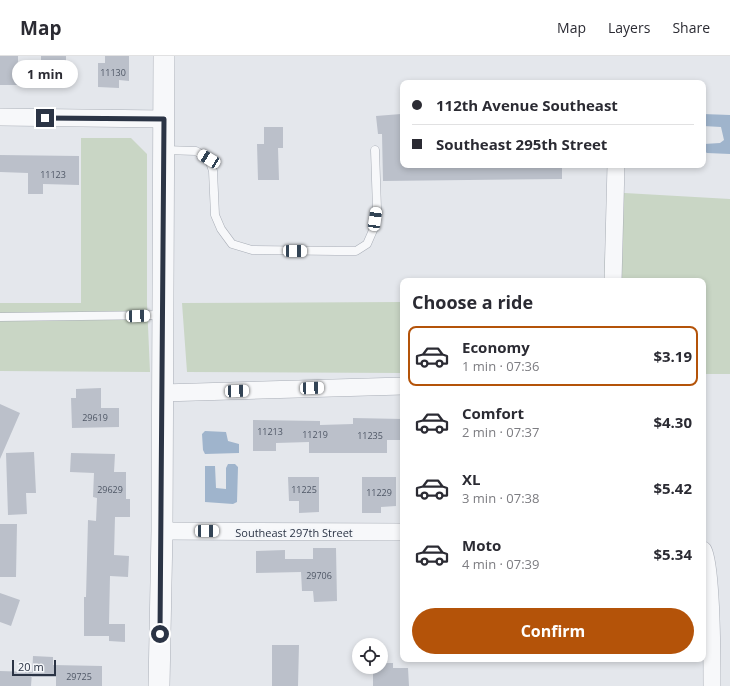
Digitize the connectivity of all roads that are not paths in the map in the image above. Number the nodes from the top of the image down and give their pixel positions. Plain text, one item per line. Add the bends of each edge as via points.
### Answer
1 (164, 56) edge
2 (0, 117) edge
3 (164, 119) junction
4 (164, 150) junction
5 (375, 150) dead end
6 (616, 168) edge
7 (613, 278) edge
8 (162, 315) junction
9 (0, 317) edge
10 (400, 386) edge
11 (162, 393) junction
12 (162, 531) junction
13 (400, 532) edge
14 (706, 554) edge
15 (159, 686) edge
16 (712, 686) edge

1 - 3 street
2 - 3 street
3 - 4 street
4 - 5 lane via 196,151 209,159 213,171 215,215 232,244 252,250 356,251 367,244 374,228 377,209
4 - 8 street
6 - 7 street
8 - 9 lane
8 - 11 street
10 - 11 street
11 - 12 street
12 - 13 street, Southeast 297th Street
12 - 15 street
14 - 16 street

